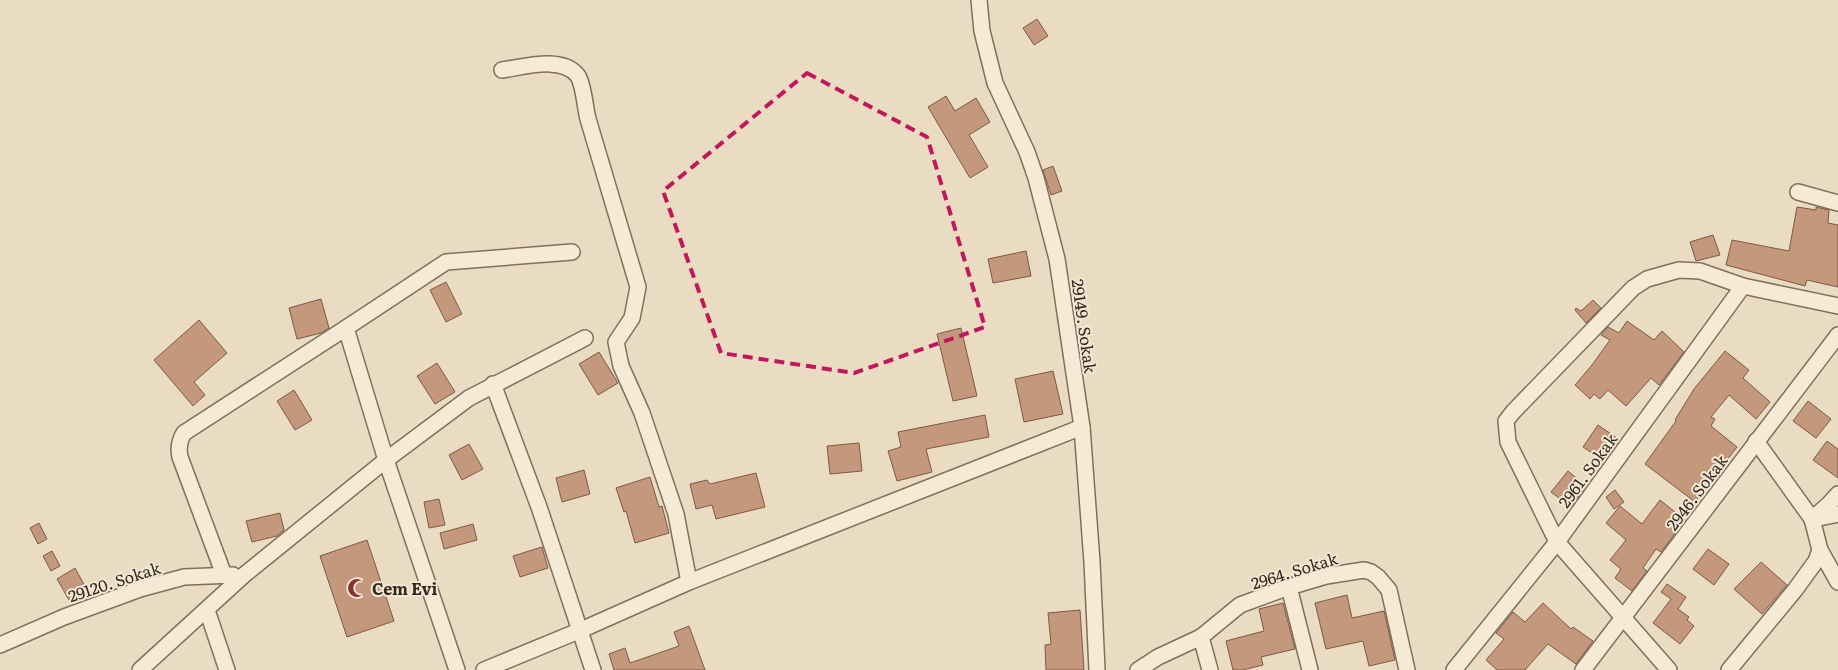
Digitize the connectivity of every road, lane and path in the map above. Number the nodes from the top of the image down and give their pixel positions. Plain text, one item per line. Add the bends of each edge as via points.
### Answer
1 (979, 0) edge
2 (502, 70) dead end
3 (1798, 192) dead end
4 (1838, 203) edge
5 (572, 252) dead end
6 (1743, 286) junction
7 (1838, 306) edge
8 (346, 328) junction
9 (1838, 335) edge
10 (585, 338) dead end
11 (1824, 353) junction
12 (1838, 360) edge
13 (493, 384) junction
14 (1082, 427) junction
15 (1756, 441) junction
16 (386, 460) junction
17 (1838, 494) edge
18 (1838, 514) edge
19 (1812, 519) junction
20 (1557, 542) junction
21 (1820, 550) junction
22 (224, 575) junction
23 (244, 575) junction
24 (689, 582) junction
25 (1838, 582) edge
26 (1289, 587) junction
27 (207, 610) junction
28 (1622, 616) junction
29 (581, 630) junction
30 (1201, 637) junction
31 (0, 645) edge
32 (140, 670) edge
33 (228, 670) edge
34 (457, 670) edge
35 (484, 670) edge
36 (593, 670) edge
37 (1097, 670) edge
38 (1138, 670) edge
39 (1210, 670) edge
40 (1310, 670) edge
41 (1407, 670) edge
42 (1454, 670) edge
43 (1583, 670) edge
44 (1669, 670) edge
45 (1729, 670) edge

1 - 14 street, 29149. Sokak via 982,31 994,83 1027,152 1053,238
2 - 24 street via 543,63 565,67 578,76 638,287 632,318 616,342 620,366 642,413 676,514
3 - 4 street
5 - 8 street via 446,262
6 - 7 street
6 - 20 street, 2961. Sokak
6 - 20 street via 1700,272 1680,270 1647,278 1632,288 1512,412 1506,421 1508,442
8 - 16 street
8 - 22 street via 181,438 180,457
9 - 11 street, 2946. Sokak
10 - 13 street
11 - 12 street
11 - 15 street, 2946. Sokak
13 - 16 street
13 - 29 street
14 - 24 street
14 - 37 street, 29149. Sokak
15 - 19 street
15 - 28 street, 2946. Sokak via 1663,567
16 - 23 street
16 - 34 street
17 - 19 street
18 - 19 street
19 - 21 street
20 - 28 street
20 - 42 street, 2961. Sokak
21 - 25 street
21 - 45 street via 1795,590
22 - 23 street, 29120. Sokak
22 - 31 street, 29120. Sokak via 184,577 140,589
23 - 27 street
24 - 29 street
26 - 30 street, 2964. Sokak via 1240,605
26 - 40 street
26 - 41 street, 2964. Sokak via 1326,576 1364,570 1371,572 1389,590
27 - 32 street
27 - 33 street
28 - 43 street, 2946. Sokak
28 - 44 street
29 - 35 street
29 - 36 street
30 - 38 street, 2964. Sokak
30 - 39 street

